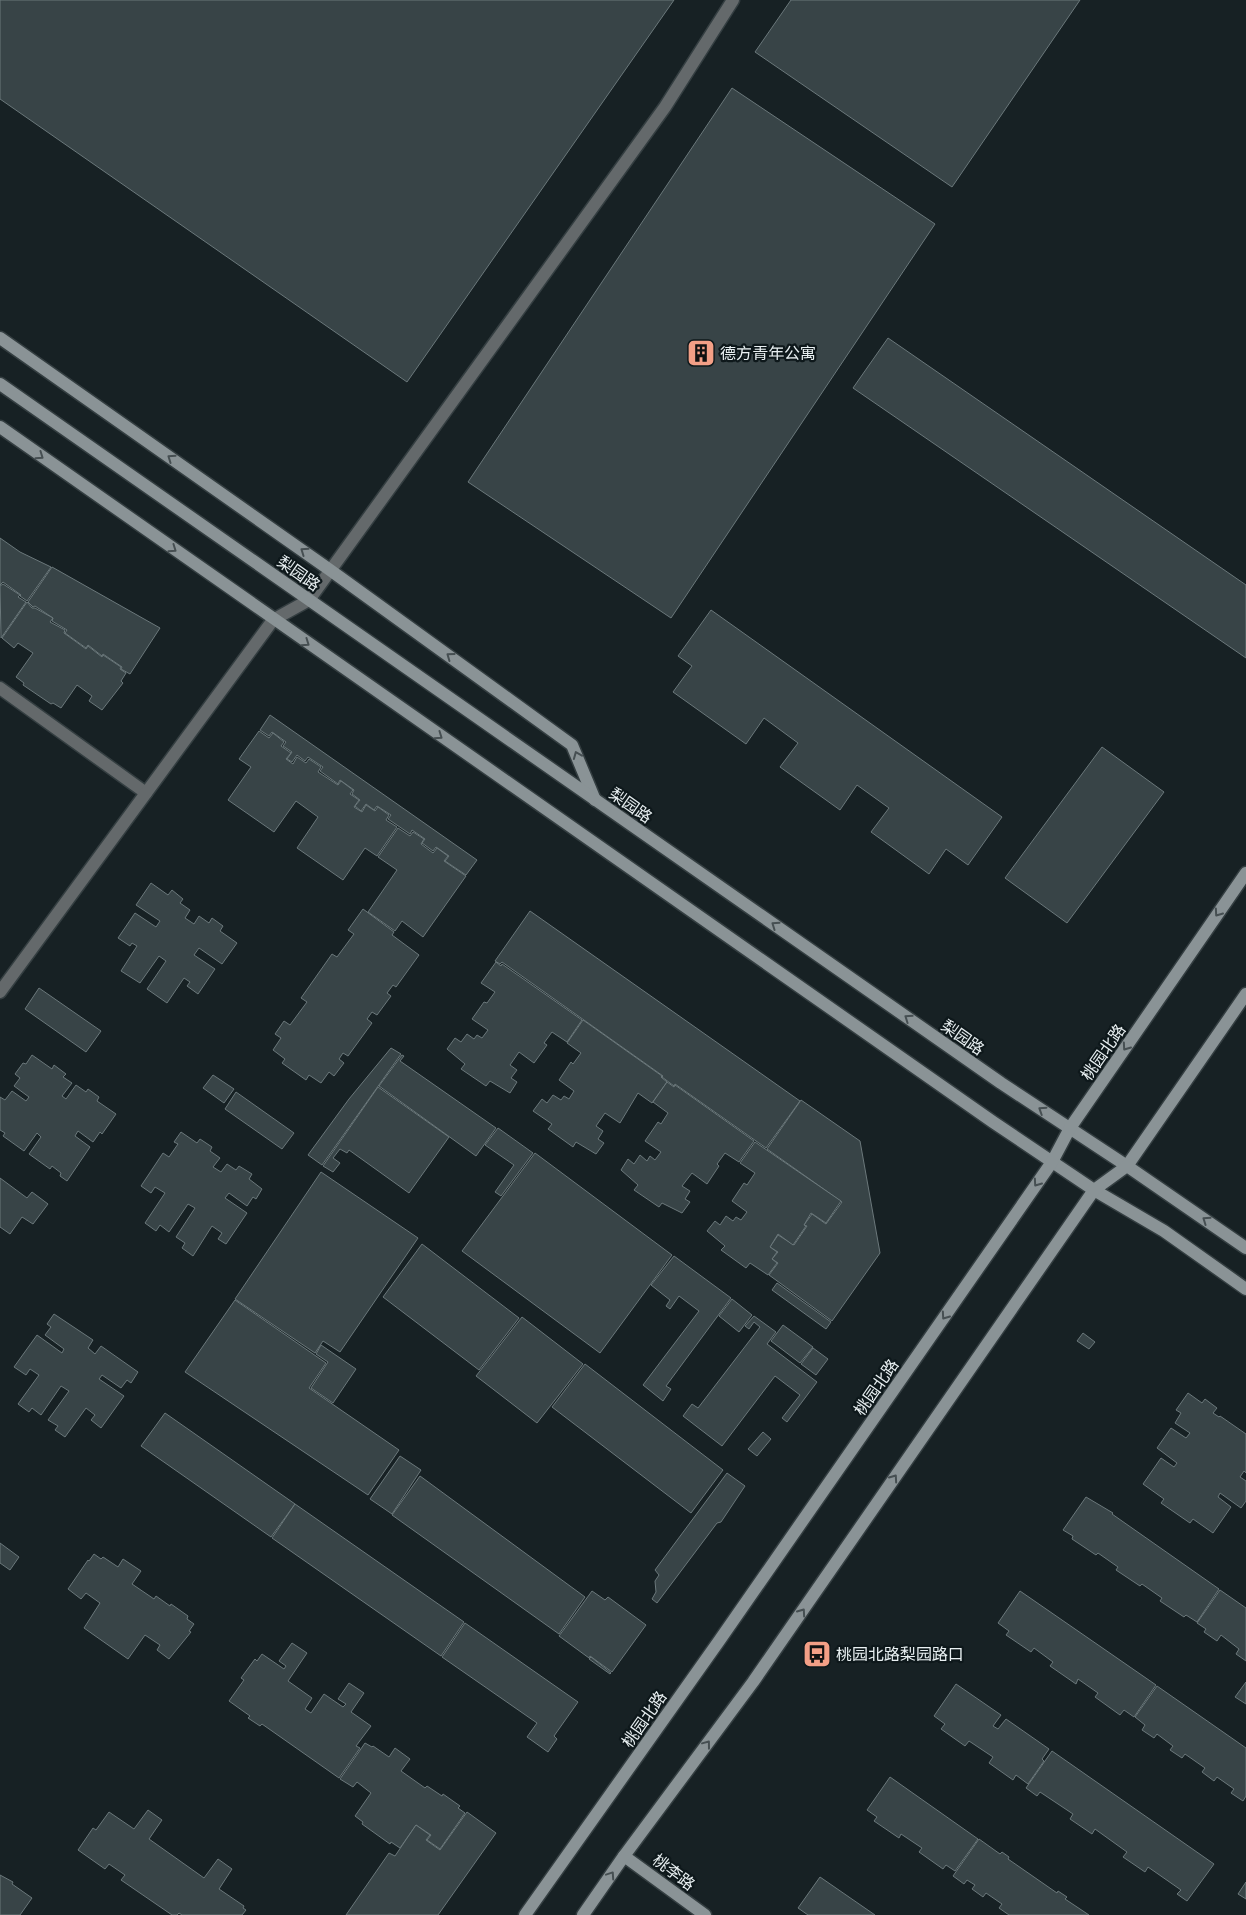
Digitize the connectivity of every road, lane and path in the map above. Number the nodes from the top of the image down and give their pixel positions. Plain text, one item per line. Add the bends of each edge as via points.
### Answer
1 (733, 0) edge
2 (0, 338) edge
3 (0, 384) edge
4 (0, 427) edge
5 (330, 570) junction
6 (309, 600) junction
7 (273, 620) junction
8 (0, 688) edge
9 (146, 793) junction
10 (595, 800) junction
11 (1246, 873) edge
12 (0, 992) edge
13 (1246, 994) edge
14 (1070, 1128) junction
15 (1052, 1162) junction
16 (1127, 1166) junction
17 (1094, 1190) junction
18 (1246, 1248) edge
19 (1246, 1289) edge
20 (624, 1856) junction
21 (526, 1915) edge
22 (583, 1915) edge
23 (704, 1915) edge

1 - 5 street via 665,107
5 -> 2 main road
3 - 6 main road, 梨园路
4 -> 7 main road
5 - 6 street
10 -> 5 main road via 572,744
6 - 7 street
6 - 10 main road, 梨园路
7 - 9 street
7 -> 15 main road
8 - 9 street
9 - 12 street
14 -> 10 main road, 梨园路
11 -> 14 main road, 桃园北路
13 - 16 main road
14 - 15 main road, 桃园北路
14 - 16 main road, 梨园路
15 - 17 main road
15 -> 21 main road, 桃园北路
16 - 17 main road
18 -> 16 main road, 梨园路
17 - 19 main road via 1164,1231
20 -> 17 main road via 753,1682
22 -> 20 main road
20 - 23 main road, 桃李路

